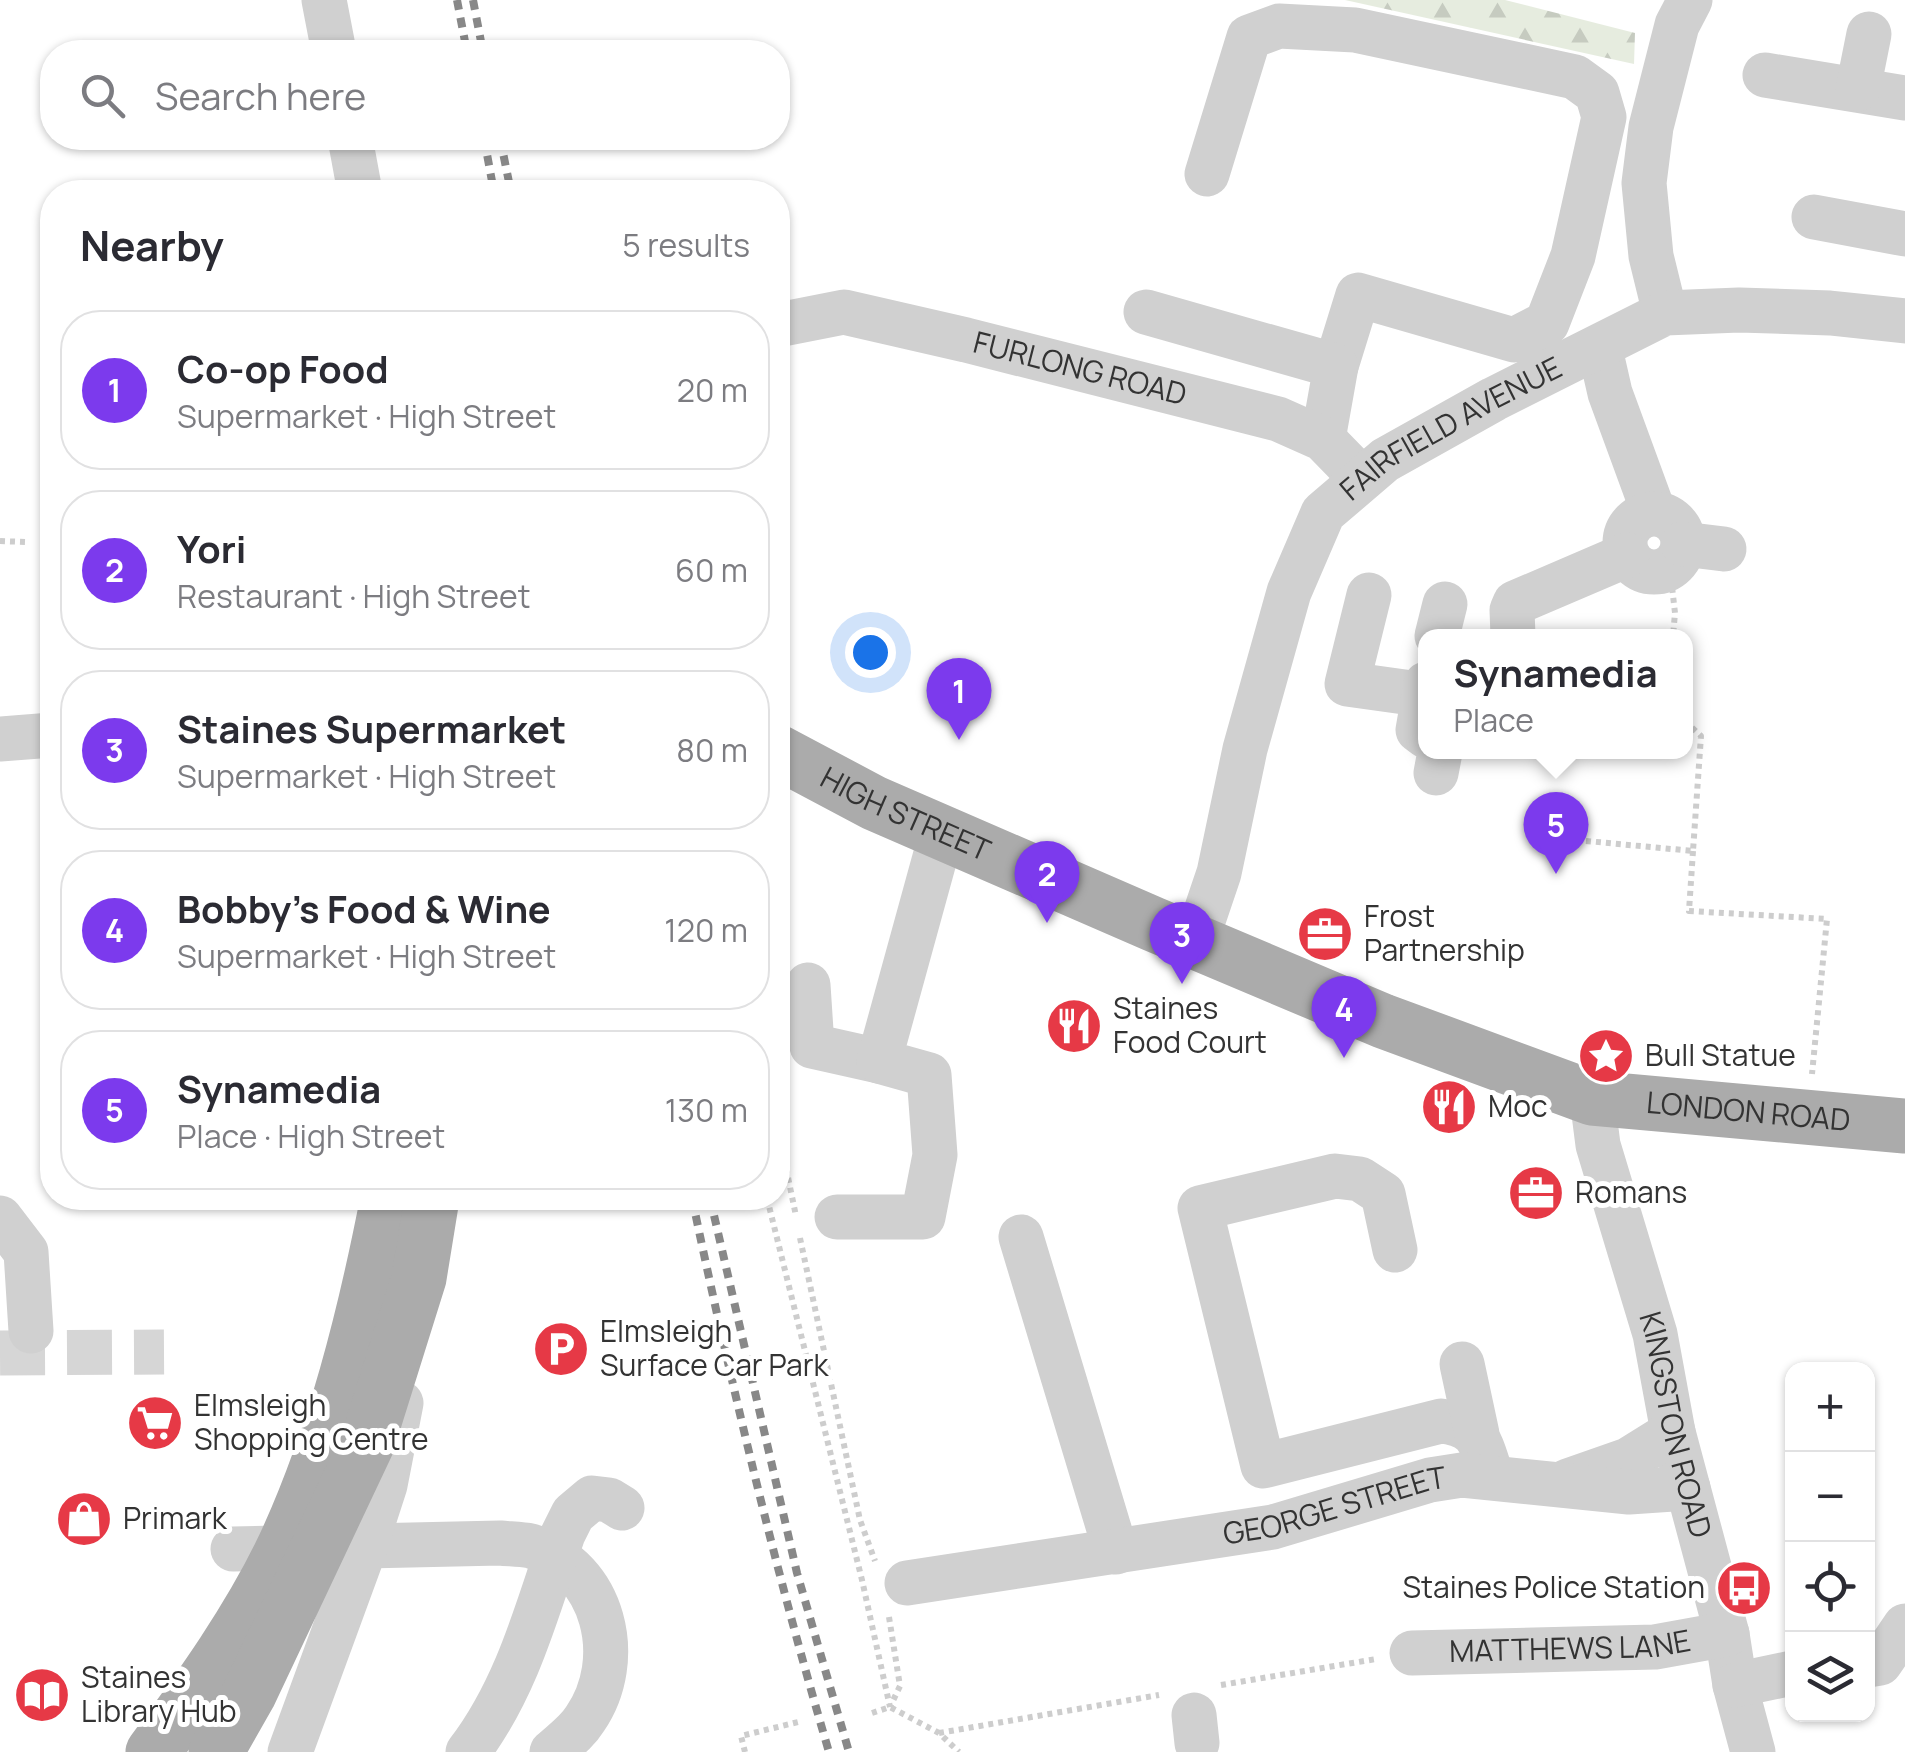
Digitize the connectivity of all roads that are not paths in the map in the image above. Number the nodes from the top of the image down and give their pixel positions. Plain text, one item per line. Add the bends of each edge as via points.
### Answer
1 (324, 0) edge
2 (1690, 0) edge
3 (1869, 34) dead end
4 (332, 40) edge
5 (1765, 75) dead end
6 (1858, 90) junction
7 (1905, 98) edge
8 (352, 150) edge
9 (1207, 174) dead end
10 (358, 180) edge
11 (1814, 217) dead end
12 (1905, 234) edge
13 (1146, 312) dead end
14 (1665, 314) junction
15 (1905, 321) edge
16 (790, 322) edge
17 (1600, 349) junction
18 (1336, 366) junction
19 (1323, 438) junction
20 (1362, 480) junction
21 (1369, 596) dead end
22 (1512, 629) edge
23 (1418, 717) edge
24 (40, 736) edge
25 (0, 739) edge
26 (790, 758) edge
27 (942, 832) junction
28 (1196, 941) junction
29 (808, 984) dead end
30 (878, 1062) junction
31 (1592, 1098) junction
32 (1905, 1126) edge
33 (385, 1210) edge
34 (430, 1210) edge
35 (837, 1217) dead end
36 (0, 1218) edge
37 (1022, 1237) dead end
38 (1395, 1250) dead end
39 (419, 1278) junction
40 (31, 1331) dead end
41 (1462, 1364) dead end
42 (1673, 1432) junction
43 (1477, 1434) junction
44 (1492, 1476) junction
45 (1552, 1486) junction
46 (1688, 1488) junction
47 (622, 1508) dead end
48 (233, 1549) dead end
49 (1116, 1552) junction
50 (890, 1585) road end
51 (1905, 1626) edge
52 (1727, 1634) junction
53 (1412, 1653) dead end
54 (1875, 1664) edge
55 (1785, 1674) edge
56 (1735, 1685) junction
57 (213, 1751) edge
58 (153, 1752) edge
59 (290, 1752) edge
60 (468, 1752) edge
61 (552, 1752) edge
62 (1753, 1752) edge

1 - 4 street
2 - 14 street via 1677,25 1651,127 1644,184
3 - 6 street
5 - 6 street
6 - 7 street
8 - 10 street
9 - 18 street via 1249,37 1279,26 1374,34 1575,77 1597,93 1604,117 1574,256 1547,323 1514,340 1358,296
11 - 12 street
13 - 18 street
14 - 15 street, FAIRFIELD AVENUE via 1739,310
14 - 17 street, FAIRFIELD AVENUE
16 - 19 street, FURLONG ROAD via 844,312 1278,419
17 - 20 street, FAIRFIELD AVENUE via 1416,442
17 - 22 street via 1610,393 1683,543 1636,520 1624,546 1627,555 1516,604
18 - 19 street
19 - 20 street, FURLONG ROAD
20 - 28 street, FAIRFIELD AVENUE via 1323,512 1289,592
21 - 23 street via 1347,684
24 - 25 street
26 - 27 main road, HIGH STREET
27 - 28 main road, HIGH STREET
27 - 30 street
28 - 31 main road, HIGH STREET
29 - 30 street via 812,1046
30 - 35 street via 930,1075 935,1155 923,1217
31 - 32 main road, LONDON ROAD
31 - 42 street, KINGSTON ROAD via 1598,1145 1655,1334
33 - 58 main road via 354,1352 283,1549 212,1671
34 - 39 main road
36 - 40 street via 26,1252
37 - 49 street
38 - 43 street via 1383,1194 1360,1179 1335,1176 1200,1208 1262,1466 1442,1422
39 - 57 main road via 359,1461 250,1694
39 - 59 street via 384,1484
41 - 43 street
42 - 45 street, GEORGE STREET via 1628,1460
42 - 46 street, KINGSTON ROAD
43 - 44 street
44 - 45 street, GEORGE STREET
44 - 49 street, GEORGE STREET via 1430,1480 1273,1527
45 - 46 street, GEORGE STREET
46 - 52 street, KINGSTON ROAD
47 - 60 street via 592,1498 573,1514 517,1669
48 - 61 street via 500,1542 556,1558 597,1604 606,1668 584,1721
49 - 50 street, GEORGE STREET
51 - 54 street
52 - 53 street, MATTHEWS LANE via 1655,1647
52 - 56 street, KINGSTON ROAD
55 - 56 street
56 - 62 street, KINGSTON ROAD

